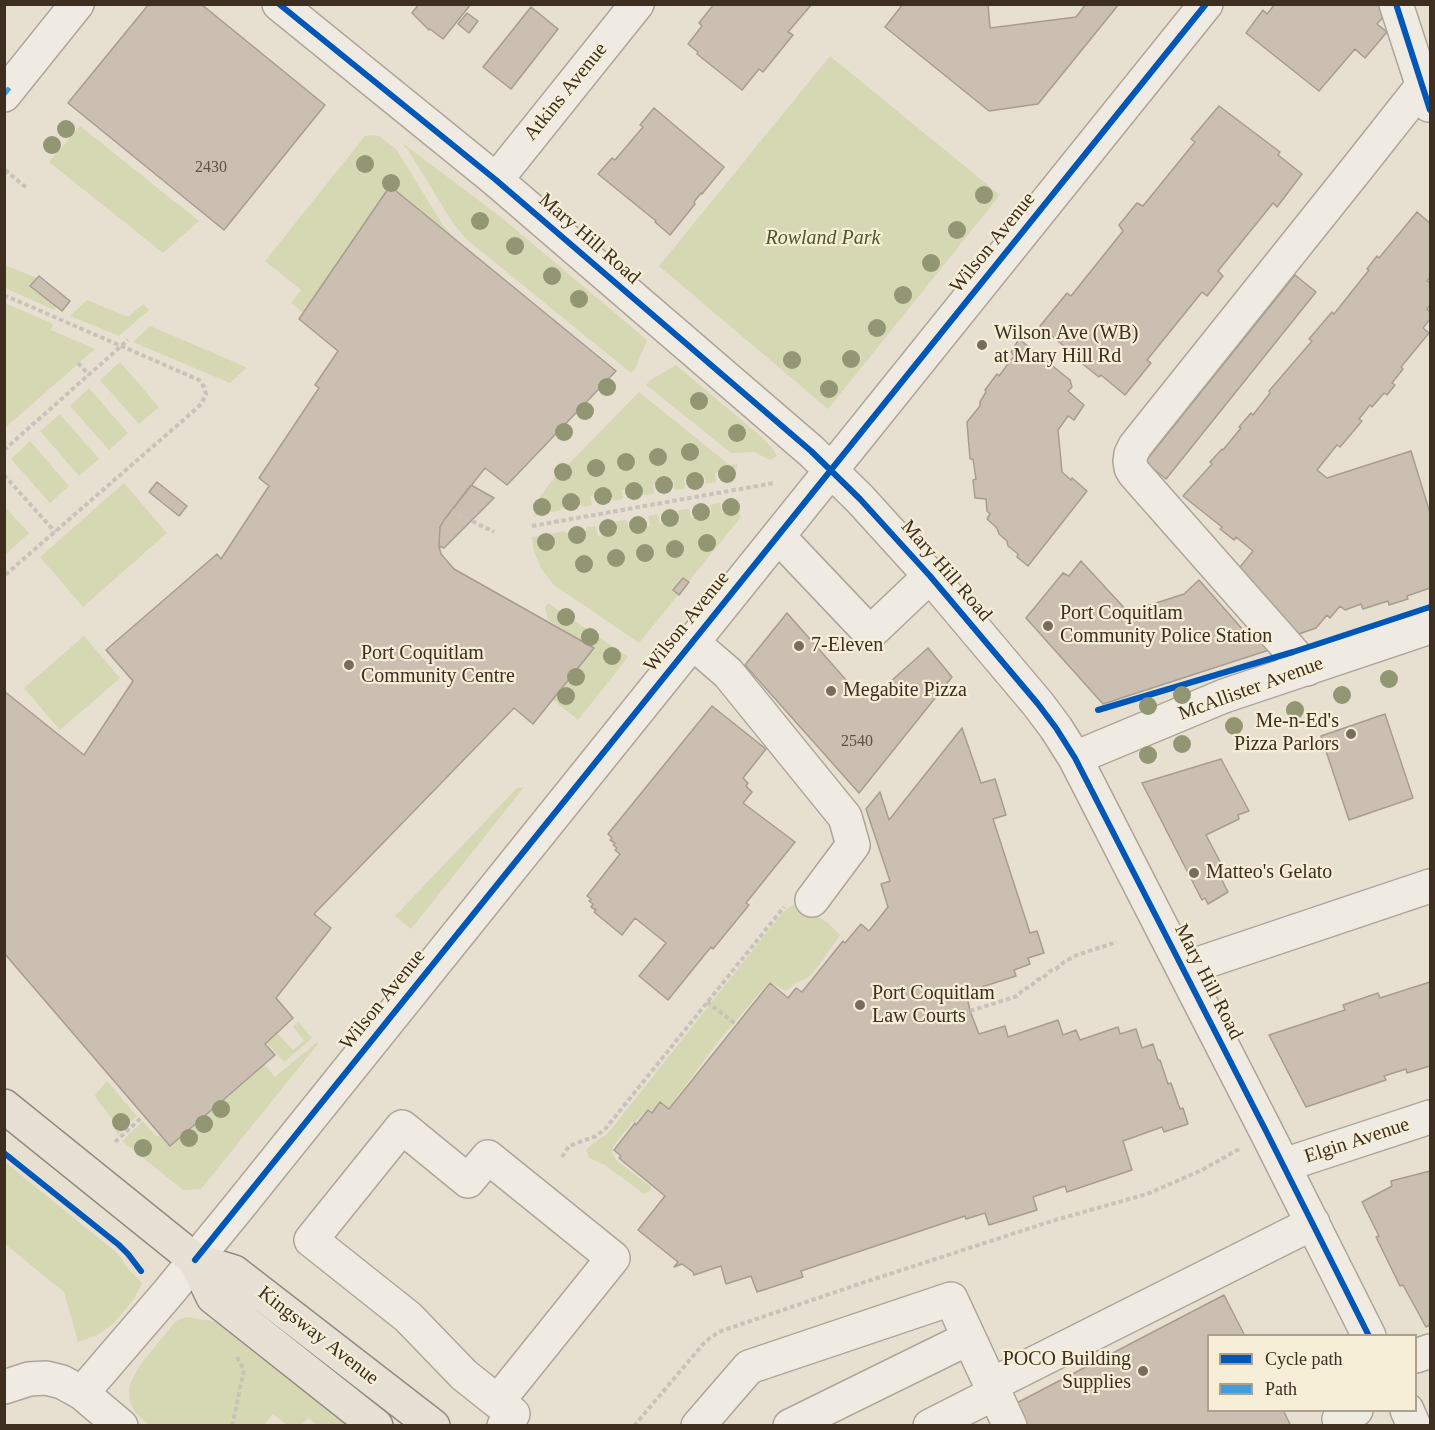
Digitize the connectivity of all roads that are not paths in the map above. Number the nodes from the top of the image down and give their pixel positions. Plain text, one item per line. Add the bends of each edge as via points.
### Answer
1 (77, 4) edge
2 (279, 4) edge
3 (1206, 4) edge
4 (1396, 4) edge
5 (621, 10) edge
6 (6, 88) edge
7 (1427, 98) edge
8 (496, 180) junction
9 (831, 470) junction
10 (778, 536) junction
11 (930, 576) junction
12 (1431, 627) edge
13 (693, 642) junction
14 (1307, 669) junction
15 (1075, 758) junction
16 (1431, 886) edge
17 (813, 900) road end
18 (1183, 969) junction
19 (4, 1106) edge
20 (1431, 1117) edge
21 (1284, 1165) junction
22 (1313, 1222) junction
23 (195, 1260) junction
24 (1369, 1334) edge
25 (969, 1338) junction
26 (4, 1387) edge
27 (993, 1389) junction
28 (82, 1393) junction
29 (501, 1413) edge
30 (122, 1425) edge
31 (376, 1425) edge
32 (433, 1425) edge
33 (698, 1425) edge
34 (790, 1425) edge
35 (930, 1425) edge
36 (1010, 1425) edge

1 - 6 street
2 - 8 street, Mary Hill Road
3 - 9 street, Wilson Avenue
4 - 7 street
5 - 8 street, Atkins Avenue
7 - 14 street via 1131,454 1134,473
8 - 9 street, Mary Hill Road
9 - 10 street, Wilson Avenue
9 - 11 street, Mary Hill Road
10 - 11 street via 870,633
10 - 13 street, Wilson Avenue
11 - 15 street, Mary Hill Road via 1038,704
12 - 14 street, McAllister Avenue
13 - 17 street via 728,673 845,817 854,845
13 - 23 street, Wilson Avenue
14 - 15 street, McAllister Avenue via 1224,696
15 - 18 street, Mary Hill Road
16 - 18 street
18 - 21 street, Mary Hill Road
19 - 23 main road, Kingsway Avenue
20 - 21 street, Elgin Avenue
21 - 22 street, Mary Hill Road
22 - 24 street, Mary Hill Road
22 - 27 street
23 - 28 street, Wilson Avenue
23 - 31 main road, Kingsway Avenue via 213,1297
23 - 32 main road, Kingsway Avenue via 234,1272
25 - 27 street
25 - 33 street via 951,1299 749,1367
25 - 34 street
26 - 28 street via 46,1378
27 - 35 street
27 - 36 street
28 - 30 street
29 - 29 street via 613,1258 488,1157 468,1181 402,1127 311,1240 408,1317

